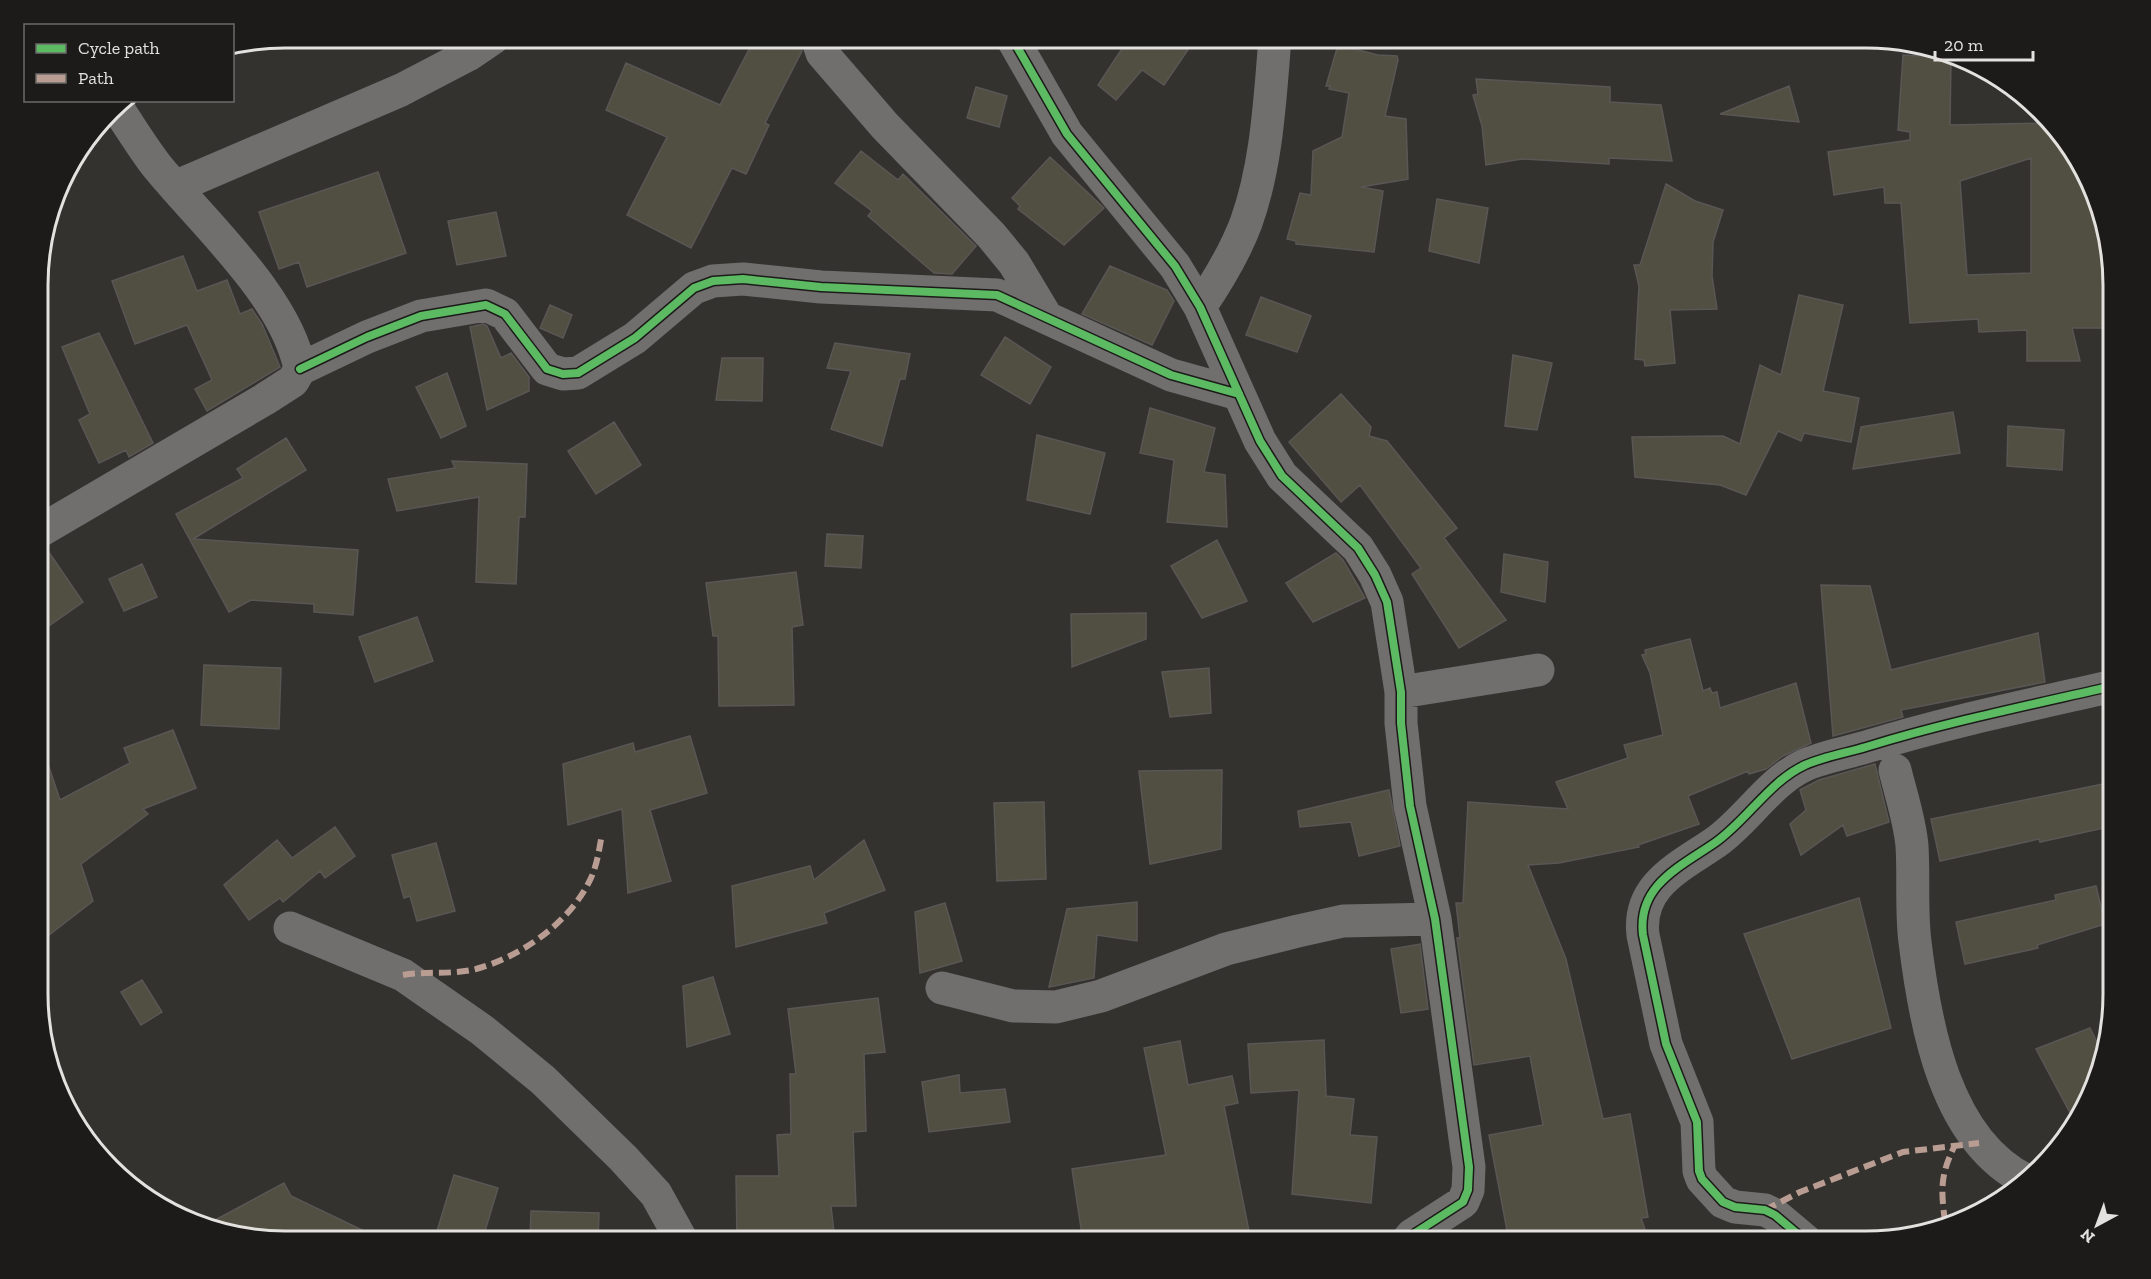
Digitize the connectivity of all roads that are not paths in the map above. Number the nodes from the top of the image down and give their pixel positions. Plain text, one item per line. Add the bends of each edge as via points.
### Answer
1 (478, 48) edge
2 (820, 48) edge
3 (1018, 48) edge
4 (1274, 48) edge
5 (121, 114) edge
6 (175, 187) junction
7 (1200, 307) junction
8 (1047, 318) junction
9 (300, 369) junction
10 (1239, 394) junction
11 (48, 526) edge
12 (1538, 670) dead end
13 (2103, 688) edge
14 (1401, 692) junction
15 (1895, 770) dead end
16 (1435, 919) junction
17 (290, 928) dead end
18 (942, 988) dead end
19 (2018, 1176) edge
20 (676, 1231) edge
21 (1418, 1231) edge
22 (1794, 1231) edge

1 - 6 street via 401,90
2 - 8 street via 836,71 991,235 1014,263
3 - 7 street via 1067,134 1157,242
4 - 7 street via 1269,108 1248,215 1215,286
5 - 6 street
6 - 9 street via 272,307 298,357
7 - 10 street
8 - 9 street via 997,295 833,288 743,279 713,281 694,288 635,338 578,373 547,369 505,314 486,305 421,316
8 - 10 street via 1170,375
9 - 11 street via 293,381 265,399
10 - 14 street via 1260,441 1282,476 1358,548 1375,575 1387,602
12 - 14 street
13 - 22 street via 1805,765 1784,779 1734,828 1685,861 1655,888 1646,902 1641,918 1643,935 1666,1044 1697,1122 1702,1179 1723,1202 1765,1210
14 - 16 street via 1410,806
15 - 19 street via 1912,844 1914,940 1930,1031 1953,1101 1979,1143 2006,1170
16 - 18 street via 1343,921 1298,931 1226,949 1101,996 1056,1007 1013,1006
16 - 21 street via 1462,1101 1468,1190 1463,1202
17 - 20 street via 403,975 482,1030 543,1080 623,1158 656,1194

